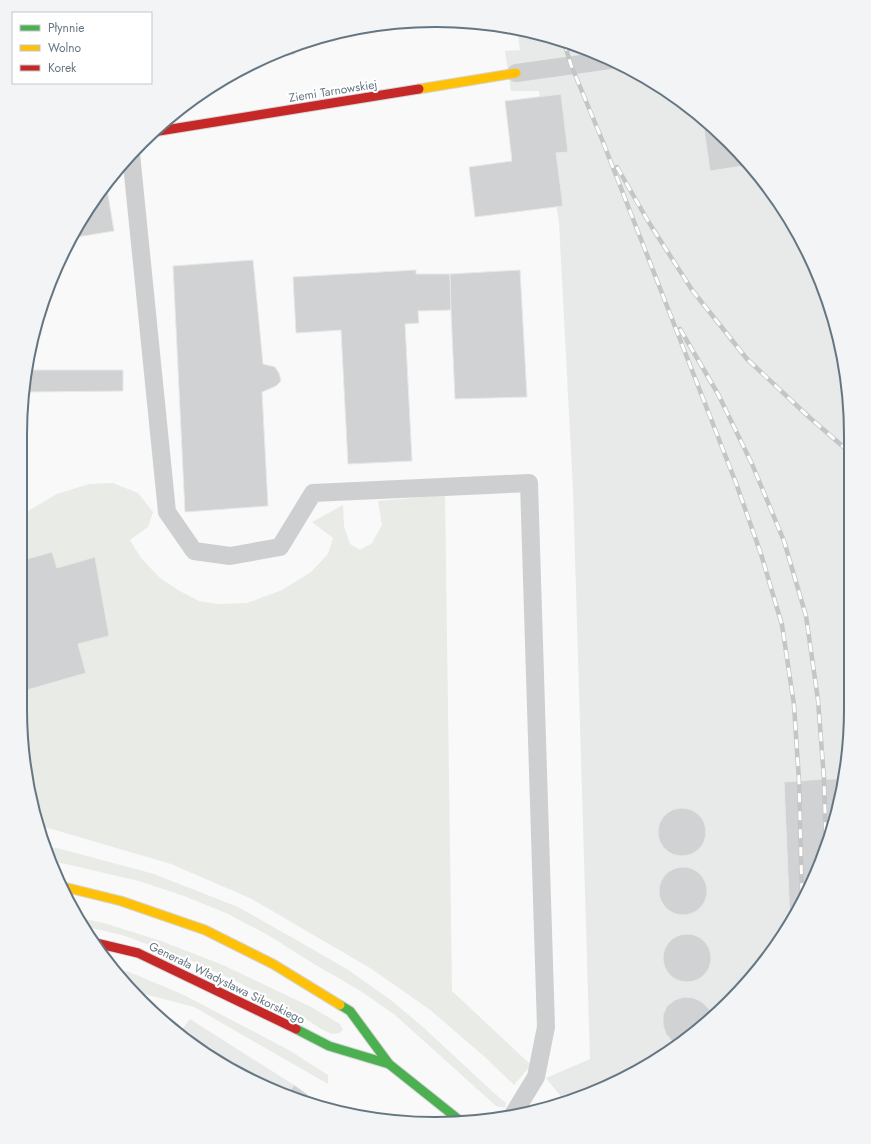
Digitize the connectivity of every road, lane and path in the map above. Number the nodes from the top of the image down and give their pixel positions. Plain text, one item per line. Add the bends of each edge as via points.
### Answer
1 (600, 61) edge
2 (516, 73) joint
3 (164, 130) edge
4 (132, 162) edge
5 (69, 888) edge
6 (103, 945) edge
7 (390, 1064) junction
8 (517, 1109) edge
9 (454, 1116) edge

1 - 2 lane
2 - 3 main road, Ziemi Tarnowskiej
4 - 8 lane via 167,512 194,551 230,556 280,547 312,494 529,483 546,1027 536,1077
5 - 7 main road via 120,901 205,930 273,964 350,1011
6 - 7 main road, Generała Władysława Sikorskiego via 138,953 329,1046
7 - 9 main road

